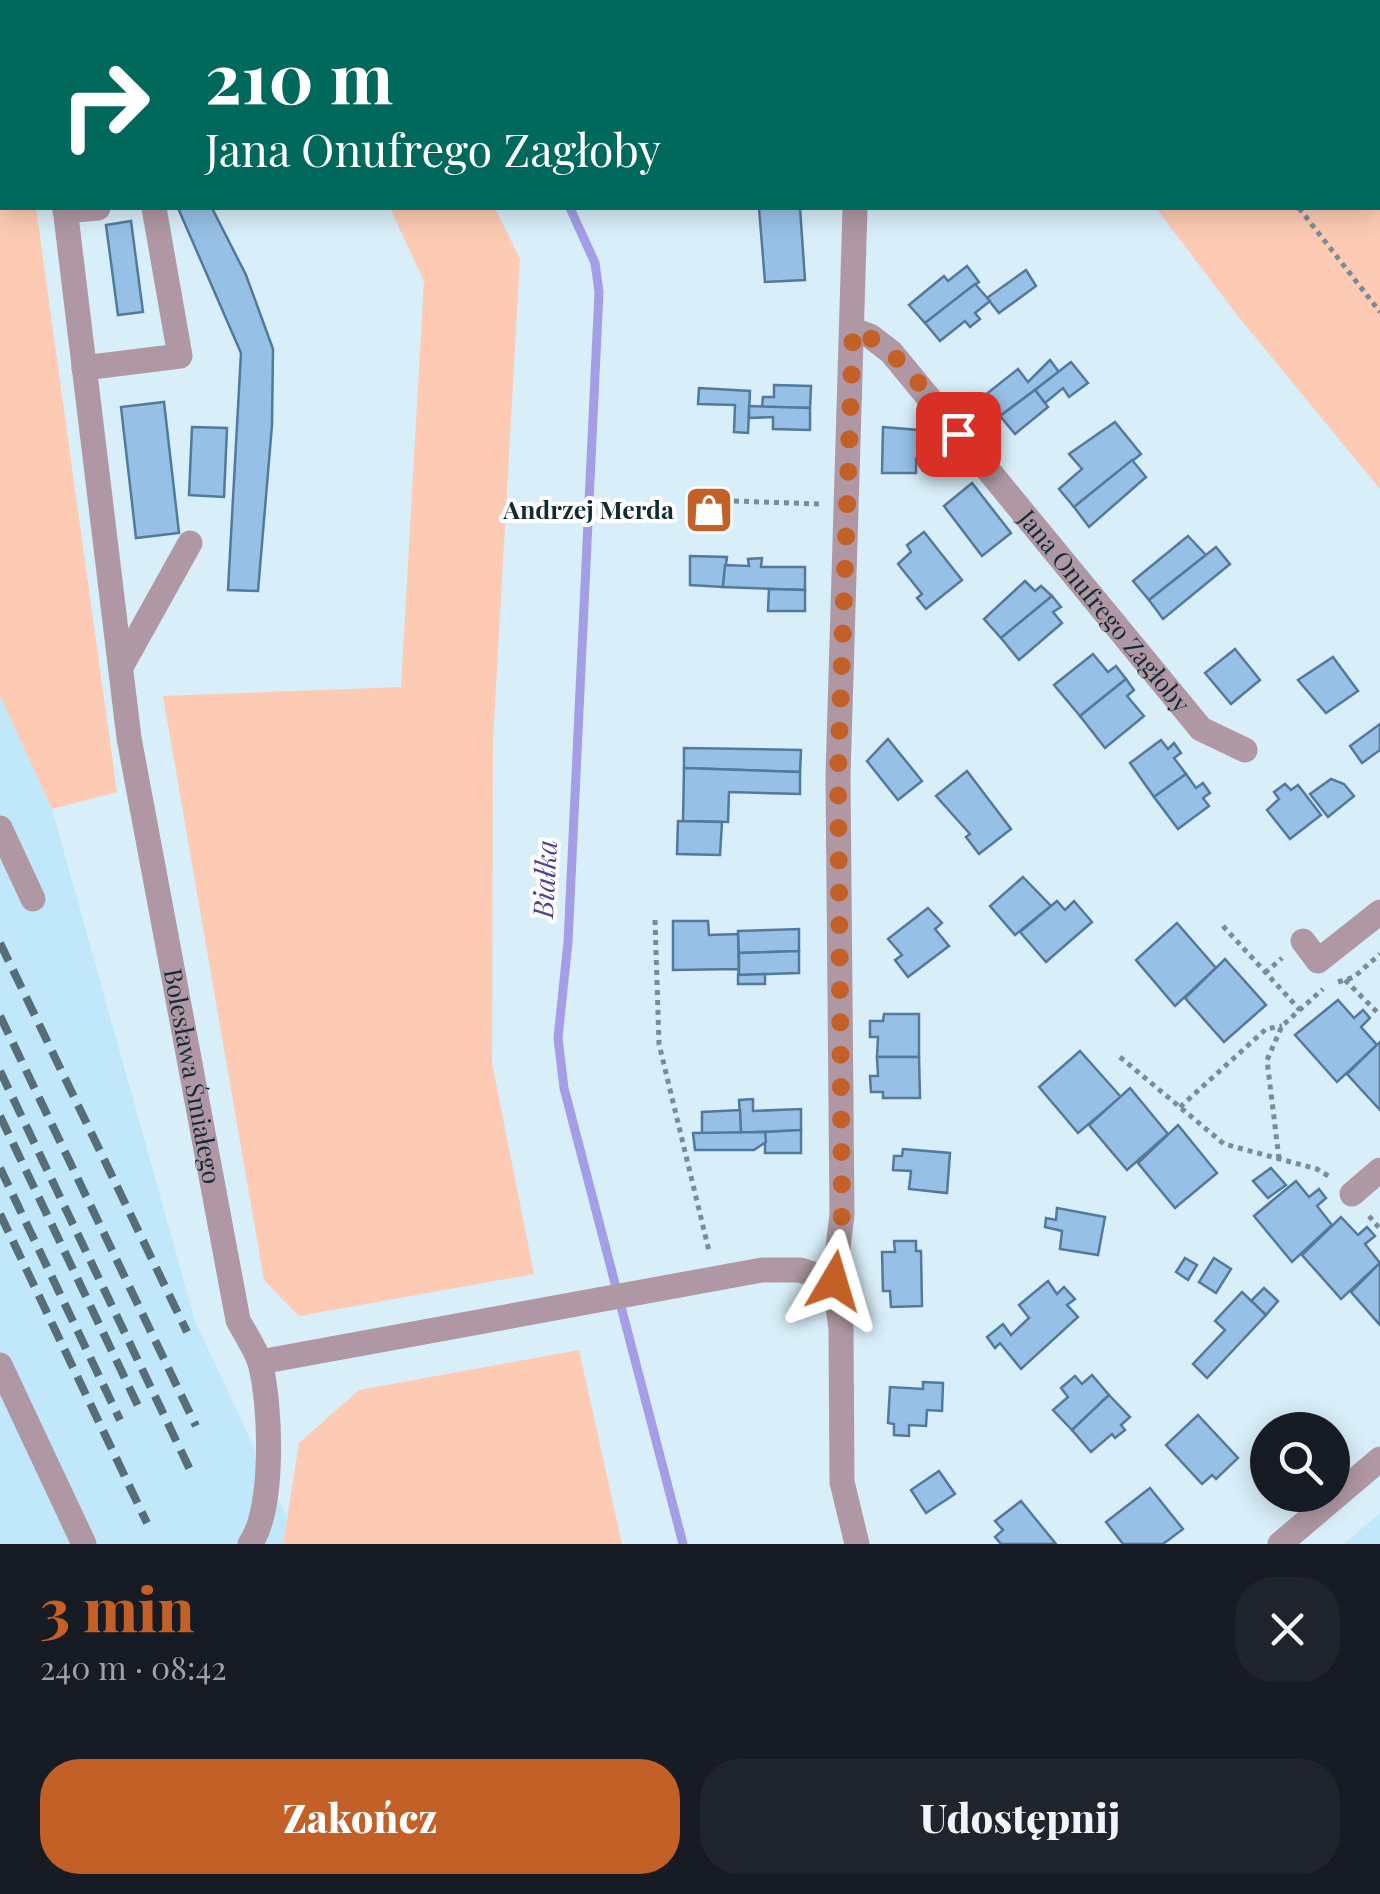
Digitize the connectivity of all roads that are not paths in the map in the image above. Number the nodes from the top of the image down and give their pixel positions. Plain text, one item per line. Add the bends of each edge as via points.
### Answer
1 (65, 210) edge
2 (154, 210) edge
3 (855, 210) edge
4 (853, 330) junction
5 (84, 368) junction
6 (190, 543) dead end
7 (121, 666) junction
8 (1246, 750) dead end
9 (0, 828) edge
10 (33, 898) dead end
11 (1380, 912) edge
12 (1303, 942) dead end
13 (1380, 1170) edge
14 (1352, 1194) road end
15 (834, 1281) junction
16 (260, 1362) junction
17 (0, 1365) edge
18 (1380, 1459) edge
19 (84, 1544) edge
20 (250, 1544) edge
21 (857, 1544) edge
22 (1280, 1544) edge

1 - 5 street, Bolesława Śmiałego
2 - 5 street via 180,356
3 - 4 street
4 - 8 street, Jana Onufrego Zagłoby via 891,352 1201,730
4 - 15 street via 838,776 842,1214
5 - 7 street, Bolesława Śmiałego
6 - 7 street
7 - 16 street, Bolesława Śmiałego via 238,1320
9 - 10 street
11 - 12 street via 1318,961
13 - 14 street
15 - 16 street via 800,1270 762,1270
15 - 21 street via 841,1328 842,1482
16 - 20 street via 268,1478
17 - 19 street
18 - 22 street

